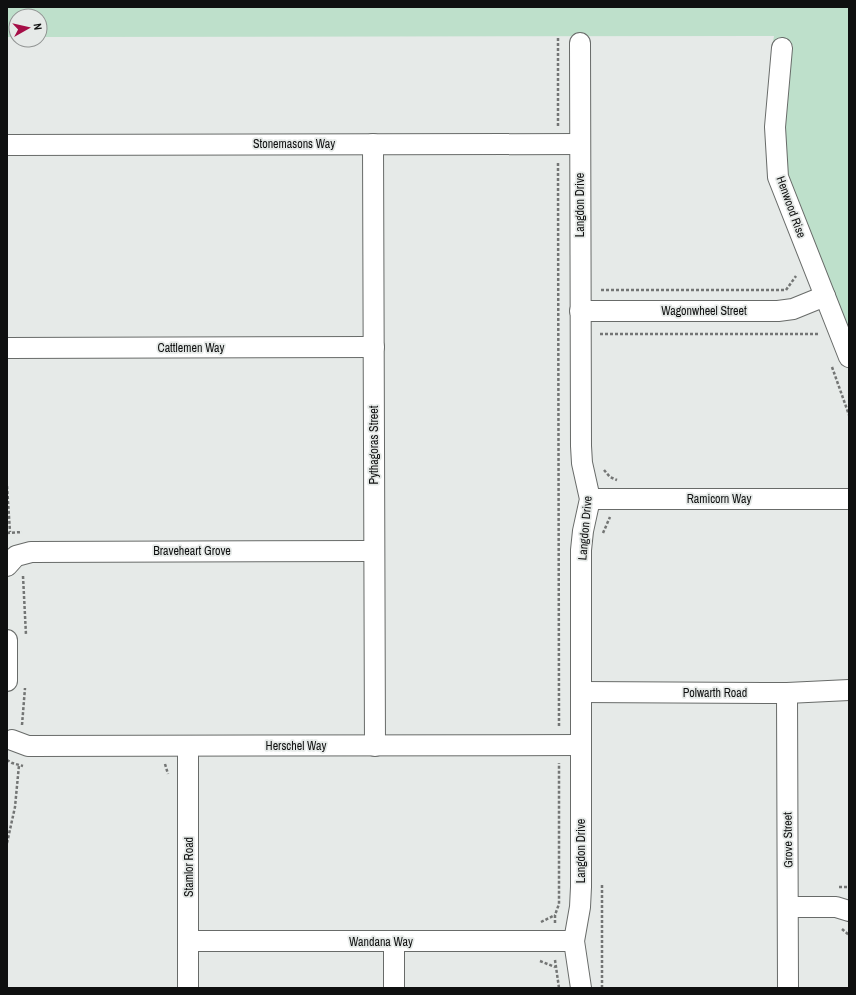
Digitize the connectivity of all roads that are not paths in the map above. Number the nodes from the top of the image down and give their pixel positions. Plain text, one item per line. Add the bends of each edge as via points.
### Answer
1 (580, 43) dead end
2 (782, 48) dead end
3 (7, 144) edge
4 (373, 144) junction
5 (580, 144) junction
6 (825, 296) junction
7 (580, 311) junction
8 (374, 347) junction
9 (7, 348) edge
10 (849, 357) edge
11 (590, 499) junction
12 (849, 499) edge
13 (11, 549) edge
14 (374, 551) junction
15 (17, 639) edge
16 (16, 681) edge
17 (849, 690) edge
18 (581, 692) junction
19 (787, 693) junction
20 (12, 742) edge
21 (580, 745) junction
22 (188, 746) junction
23 (375, 746) junction
24 (789, 907) junction
25 (849, 911) edge
26 (188, 941) junction
27 (565, 941) junction
28 (394, 942) junction
29 (188, 988) edge
30 (394, 988) edge
31 (581, 988) edge
32 (788, 988) edge

1 - 5 street, Langdon Drive
2 - 6 street, Henwood Rise via 775,127 778,177
3 - 4 street, Stonemasons Way
4 - 5 street, Stonemasons Way
4 - 8 street, Pythagoras Street
5 - 7 street, Langdon Drive
6 - 7 street, Wagonwheel Street via 778,311
6 - 10 street, Henwood Rise
7 - 11 street, Langdon Drive via 581,446
8 - 9 street, Cattlemen Way
8 - 14 street, Pythagoras Street
11 - 12 street, Ramicorn Way
11 - 18 street, Langdon Drive via 581,550
13 - 14 street, Braveheart Grove
14 - 23 street, Pythagoras Street
15 - 16 street
17 - 19 street, Polwarth Road
18 - 19 street, Polwarth Road
18 - 21 street, Langdon Drive
19 - 24 street, Grove Street
20 - 22 street, Herschel Way
21 - 23 street, Herschel Way
21 - 27 street, Langdon Drive via 580,907
22 - 23 street, Herschel Way
22 - 26 street, Stamlor Road
24 - 25 street via 836,907
24 - 32 street, Grove Street
26 - 28 street, Wandana Way
26 - 29 street, Stamlor Road
27 - 28 street, Wandana Way
27 - 31 street, Langdon Drive
28 - 30 street

